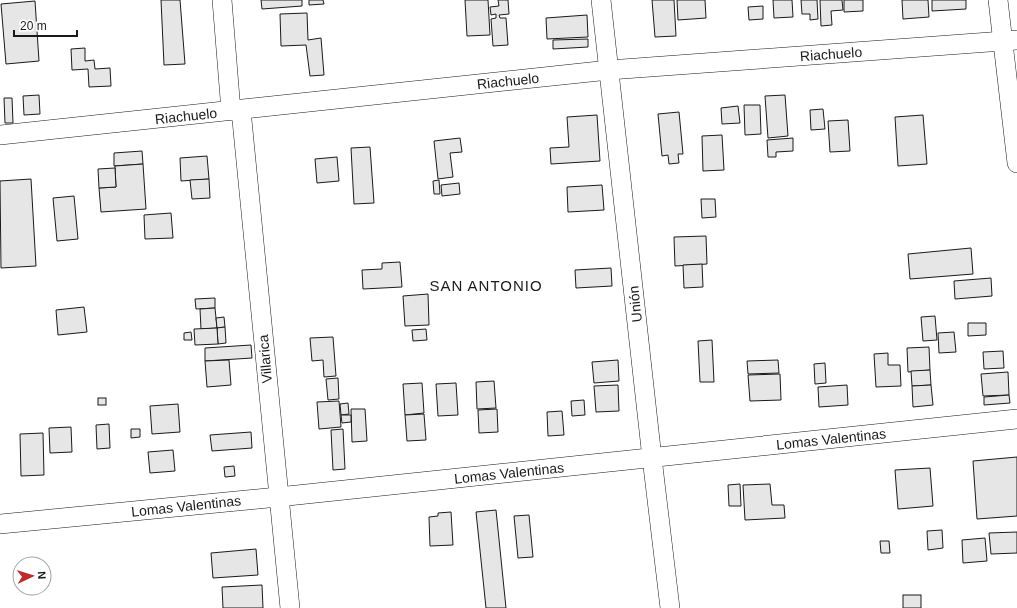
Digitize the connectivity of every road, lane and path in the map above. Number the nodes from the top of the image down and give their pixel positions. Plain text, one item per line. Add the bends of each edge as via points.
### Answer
1 (222, 0) edge
2 (601, 0) edge
3 (998, 0) edge
4 (1010, 41) edge
5 (609, 70) junction
6 (236, 111) junction
7 (0, 136) edge
8 (1017, 163) edge
9 (1017, 419) edge
10 (652, 458) junction
11 (278, 497) junction
12 (0, 524) edge
13 (290, 608) edge
14 (670, 608) edge

1 - 6 street, Villarica
2 - 5 street, Unión
3 - 4 street
4 - 5 street, Riachuelo
4 - 8 street
5 - 6 street, Riachuelo
5 - 10 street, Unión
6 - 7 street, Riachuelo
6 - 11 street, Villarica
9 - 10 street, Lomas Valentinas
10 - 11 street, Lomas Valentinas
10 - 14 street, Unión
11 - 12 street, Lomas Valentinas
11 - 13 street, Villarica

